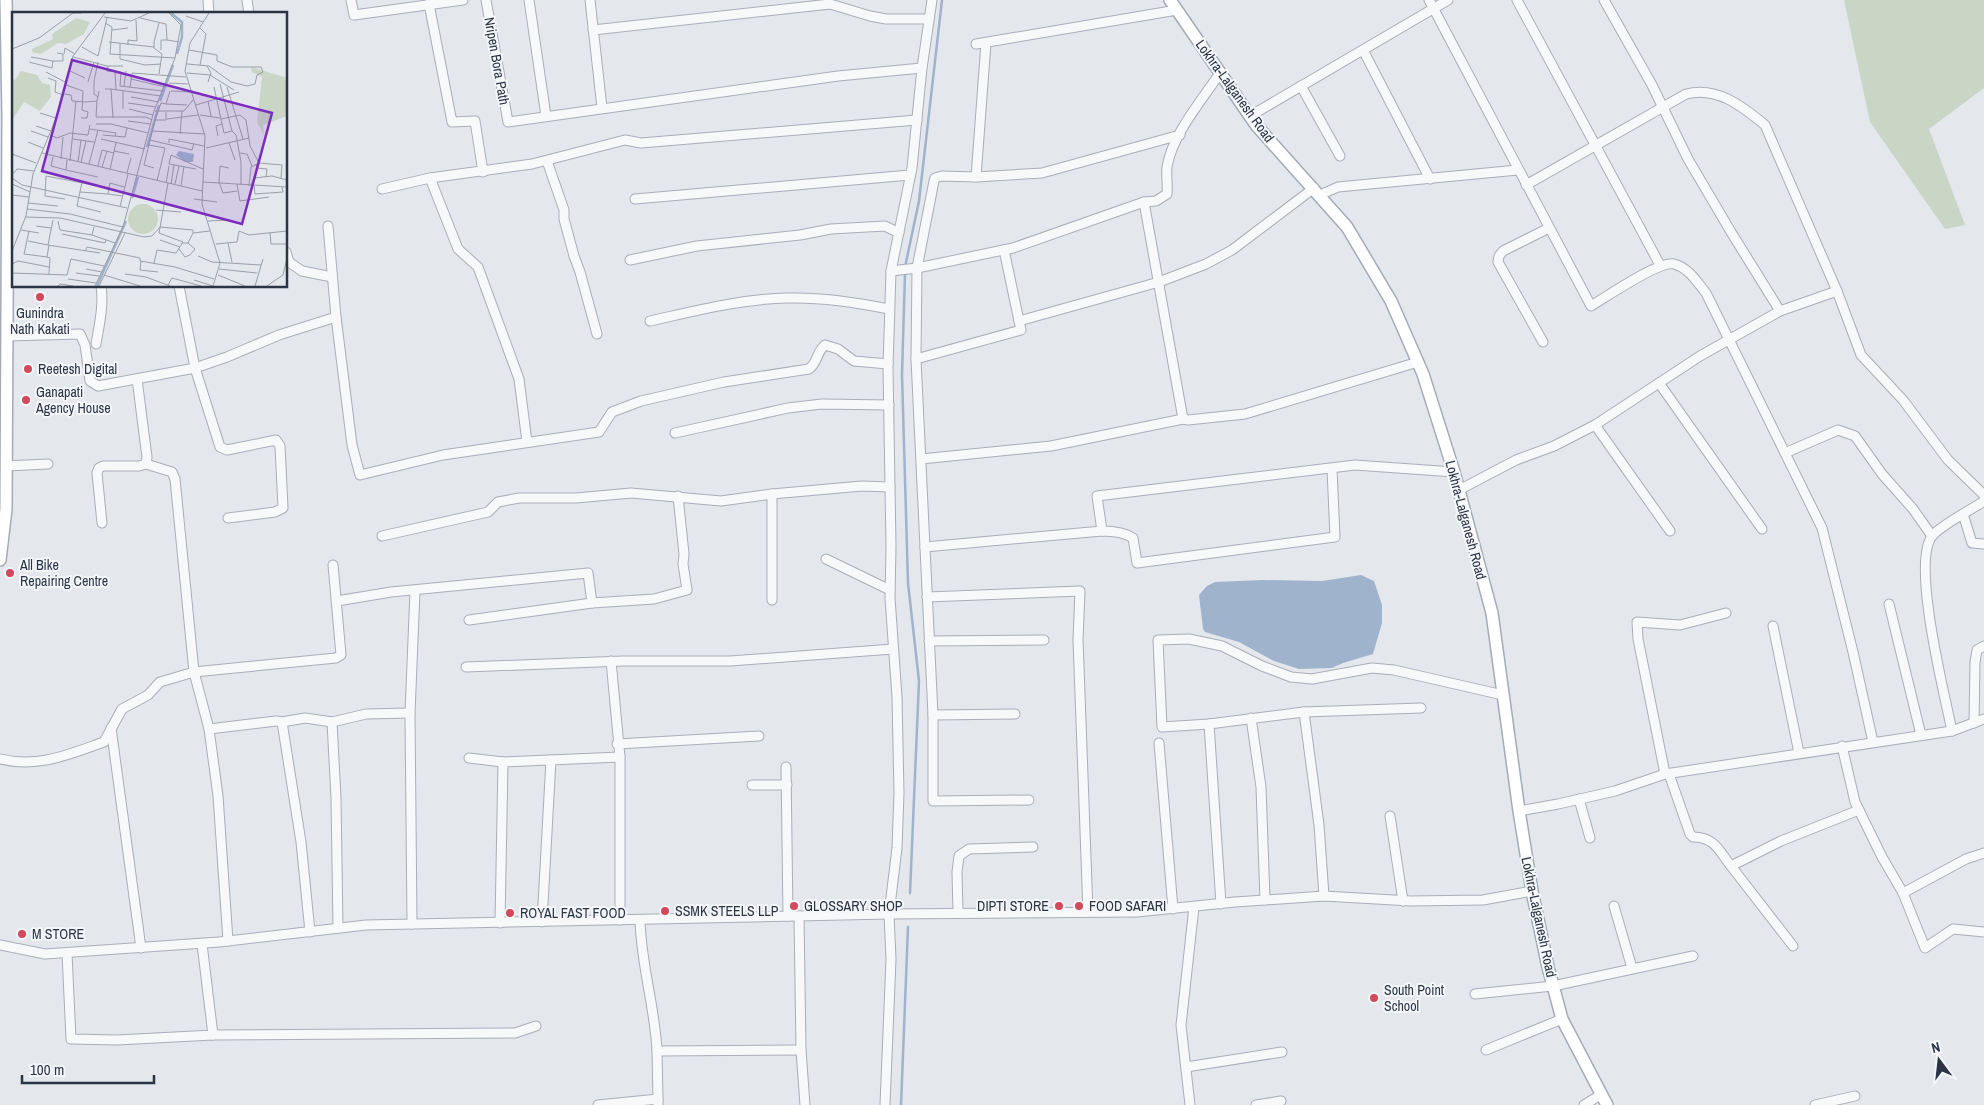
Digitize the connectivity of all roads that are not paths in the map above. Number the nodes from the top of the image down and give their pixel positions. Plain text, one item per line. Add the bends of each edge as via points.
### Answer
1 (6, 0) edge
2 (351, 0) edge
3 (463, 0) edge
4 (486, 0) edge
5 (529, 0) edge
6 (590, 0) edge
7 (932, 0) edge
8 (1448, 0) edge
9 (1518, 0) edge
10 (1604, 0) edge
11 (429, 4) junction
12 (1432, 4) edge
13 (1174, 5) edge
14 (928, 19) junction
15 (593, 30) junction
16 (986, 43) junction
17 (976, 44) dead end
18 (1363, 50) junction
19 (922, 68) junction
20 (1220, 73) junction
21 (1301, 86) junction
22 (602, 108) junction
23 (1663, 108) junction
24 (11, 110) edge
25 (546, 116) junction
26 (1250, 116) junction
27 (917, 120) junction
28 (1180, 135) junction
29 (4, 142) edge
30 (1595, 146) junction
31 (1340, 156) dead end
32 (547, 161) junction
33 (1518, 170) junction
34 (483, 172) junction
35 (910, 175) junction
36 (976, 177) junction
37 (430, 178) junction
38 (1430, 179) junction
39 (1526, 185) junction
40 (382, 189) dead end
41 (1317, 192) junction
42 (635, 199) dead end
43 (1144, 202) junction
44 (11, 205) edge
45 (328, 226) dead end
46 (1549, 228) junction
47 (4, 229) edge
48 (899, 233) junction
49 (1004, 250) junction
50 (10, 254) edge
51 (288, 259) edge
52 (630, 260) dead end
53 (1660, 265) junction
54 (916, 268) junction
55 (894, 271) junction
56 (332, 277) junction
57 (1159, 282) junction
58 (101, 288) edge
59 (179, 288) edge
60 (1837, 291) junction
61 (889, 309) junction
62 (1780, 311) junction
63 (336, 317) junction
64 (650, 321) dead end
65 (1019, 321) junction
66 (597, 334) dead end
67 (7, 336) junction
68 (1730, 339) junction
69 (1543, 342) dead end
70 (96, 344) dead end
71 (3, 350) edge
72 (916, 359) junction
73 (1418, 362) junction
74 (888, 364) junction
75 (194, 368) junction
76 (137, 379) junction
77 (1659, 383) junction
78 (889, 406) junction
79 (1183, 419) junction
80 (1595, 425) junction
81 (675, 433) dead end
82 (527, 442) junction
83 (1785, 453) junction
84 (921, 459) junction
85 (48, 464) dead end
86 (146, 464) junction
87 (6, 466) junction
88 (1332, 469) junction
89 (1454, 472) junction
90 (890, 488) junction
91 (3, 490) edge
92 (1459, 490) junction
93 (772, 494) junction
94 (1984, 495) edge
95 (678, 496) junction
96 (1984, 501) edge
97 (1963, 514) junction
98 (228, 518) dead end
99 (102, 523) dead end
100 (1762, 529) dead end
101 (1102, 531) junction
102 (1670, 531) dead end
103 (382, 536) dead end
104 (1932, 536) junction
105 (1984, 544) edge
106 (925, 547) junction
107 (826, 559) dead end
108 (0, 560) edge
109 (333, 565) dead end
110 (890, 590) junction
111 (415, 591) junction
112 (927, 597) junction
113 (772, 600) dead end
114 (337, 601) junction
115 (592, 604) junction
116 (1889, 604) dead end
117 (1726, 613) dead end
118 (469, 620) dead end
119 (1773, 626) dead end
120 (1044, 640) dead end
121 (929, 642) junction
122 (1984, 646) edge
123 (894, 649) junction
124 (611, 661) junction
125 (466, 667) dead end
126 (194, 672) junction
127 (1503, 695) junction
128 (1421, 708) dead end
129 (1304, 712) junction
130 (410, 713) junction
131 (1014, 714) dead end
132 (933, 715) junction
133 (1251, 718) junction
134 (1984, 719) edge
135 (282, 722) junction
136 (332, 722) junction
137 (1974, 723) junction
138 (1208, 724) junction
139 (111, 728) junction
140 (208, 729) junction
141 (1952, 731) junction
142 (1921, 735) junction
143 (759, 736) dead end
144 (1873, 742) junction
145 (1159, 743) dead end
146 (617, 744) junction
147 (1842, 746) junction
148 (1799, 753) junction
149 (620, 757) junction
150 (470, 758) dead end
151 (0, 759) edge
152 (551, 760) junction
153 (503, 762) junction
154 (786, 767) dead end
155 (1667, 774) junction
156 (786, 785) junction
157 (752, 786) dead end
158 (1579, 799) junction
159 (1029, 800) dead end
160 (1859, 810) junction
161 (1519, 811) junction
162 (1390, 816) dead end
163 (1590, 838) dead end
164 (1033, 847) dead end
165 (1984, 853) edge
166 (1731, 866) junction
167 (1532, 891) junction
168 (1903, 893) junction
169 (1324, 896) junction
170 (1265, 900) junction
171 (1403, 901) junction
172 (1221, 904) junction
173 (1614, 906) dead end
174 (1194, 907) junction
175 (1173, 908) junction
176 (1088, 912) junction
177 (958, 913) junction
178 (889, 914) junction
179 (788, 916) junction
180 (799, 916) junction
181 (620, 920) junction
182 (640, 920) junction
183 (500, 922) junction
184 (542, 922) junction
185 (412, 924) junction
186 (338, 928) junction
187 (310, 932) junction
188 (1984, 932) edge
189 (228, 942) junction
190 (202, 944) junction
191 (0, 946) edge
192 (1793, 946) dead end
193 (140, 948) junction
194 (67, 953) junction
195 (1693, 956) dead end
196 (1632, 968) junction
197 (1553, 986) junction
198 (1475, 994) dead end
199 (1562, 1019) junction
200 (536, 1026) dead end
201 (213, 1035) junction
202 (801, 1050) junction
203 (1486, 1050) dead end
204 (657, 1051) junction
205 (1282, 1052) dead end
206 (1186, 1067) junction
207 (1602, 1094) junction
208 (1855, 1096) dead end
209 (1281, 1101) dead end
210 (658, 1102) edge
211 (598, 1105) edge
212 (805, 1105) edge
213 (885, 1105) edge
214 (1190, 1105) edge
215 (1256, 1105) edge
216 (1584, 1105) edge
217 (1607, 1105) edge
218 (1815, 1105) edge

1 - 24 main road
2 - 11 street via 354,15
3 - 11 street
4 - 25 street, Nripen Bora Path via 508,122
5 - 25 street
6 - 15 street
7 - 14 street
8 - 12 street
9 - 30 street
10 - 23 street
11 - 34 street via 452,122 475,121
12 - 18 street
12 - 33 street
13 - 16 street
13 - 20 main road, Lokhra-Lalganesh Road
14 - 15 street via 886,19 830,4
14 - 19 street
15 - 22 street
16 - 17 street
16 - 36 street
18 - 21 street
18 - 38 street
19 - 22 street
19 - 27 street
20 - 26 main road, Lokhra-Lalganesh Road
20 - 28 street
21 - 26 street
21 - 31 street
22 - 25 street
23 - 30 street
23 - 60 street via 1694,92 1724,96 1765,125
23 - 62 street via 1693,167
24 - 29 main road
26 - 41 main road, Lokhra-Lalganesh Road
27 - 32 street via 641,143 625,140
27 - 35 street
28 - 36 street via 1042,173
28 - 43 street via 1167,169 1167,194 1156,201
29 - 44 main road
30 - 39 street
30 - 53 street
32 - 34 street
32 - 66 street via 564,210
33 - 38 street
33 - 39 street
34 - 37 street
35 - 42 street
35 - 48 street
36 - 54 street via 935,178
37 - 40 street
37 - 82 street via 458,249 478,267 485,286 519,379
38 - 41 street via 1338,187
39 - 46 street
41 - 57 street via 1232,250
41 - 73 main road, Lokhra-Lalganesh Road via 1363,251 1391,301
43 - 49 street
43 - 57 street
44 - 47 main road
45 - 56 street
46 - 53 street via 1591,306
46 - 69 street via 1503,250 1498,262
47 - 50 main road
48 - 52 street via 885,226 831,229 697,246
48 - 55 street
49 - 54 street
49 - 65 street
50 - 67 main road
51 - 56 street via 302,270
53 - 68 street via 1674,264 1688,272 1706,293
54 - 55 street
54 - 72 street
55 - 61 street
56 - 63 street
57 - 65 street
57 - 79 street
58 - 70 street
59 - 75 street
60 - 62 street
60 - 94 street via 1861,355 1903,400 1948,460
61 - 64 street via 832,299 786,298
61 - 74 street
62 - 68 street
63 - 75 street
63 - 82 street via 352,444 360,475 443,455
65 - 72 street via 1021,330
67 - 71 main road
67 - 76 street via 80,334 85,345 90,381 98,386
68 - 77 street
68 - 83 street
71 - 87 main road
72 - 84 street
73 - 79 street via 1245,414
73 - 89 main road, Lokhra-Lalganesh Road
74 - 78 street
74 - 82 street via 854,361 838,349 825,345 818,351 815,364 810,369 724,382 641,401 612,412 599,432
75 - 76 street
75 - 98 street via 220,447 227,450 276,440 280,446 283,508 275,512
76 - 86 street
77 - 80 street
77 - 100 street
78 - 81 street via 822,404 788,408
78 - 90 street
79 - 84 street via 1051,446
80 - 92 street
80 - 102 street
83 - 104 street via 1838,430 1855,436
83 - 144 street via 1822,528
84 - 106 street
85 - 87 street
86 - 99 street via 99,468
86 - 126 street via 172,472 176,479
87 - 91 main road
88 - 89 street via 1355,465
88 - 101 street via 1097,496
88 - 101 street via 1335,538 1137,563 1133,538 1126,533
89 - 92 main road, Lokhra-Lalganesh Road
90 - 93 street via 862,486
90 - 110 street
91 - 108 main road via 6,509
92 - 127 main road, Lokhra-Lalganesh Road via 1492,613
93 - 95 street via 721,501
93 - 113 street
95 - 103 street via 631,493 576,498 518,498 498,502 488,512
95 - 115 street via 686,590 654,599
96 - 97 street
97 - 104 street
97 - 105 street via 1972,543
101 - 106 street
104 - 141 street via 1926,548 1925,582
106 - 112 street
107 - 110 street
109 - 114 street
110 - 123 street
111 - 114 street
111 - 115 street via 588,573
111 - 130 street
112 - 121 street
112 - 176 street via 1080,591 1078,640
114 - 126 street via 341,655 336,658
115 - 118 street
116 - 142 street
117 - 155 street via 1680,625 1637,622
119 - 148 street
120 - 121 street
121 - 132 street
122 - 137 street via 1977,650 1975,662
123 - 124 street via 730,661
123 - 178 street via 899,793 897,848
124 - 125 street
124 - 146 street
126 - 139 street via 160,682 148,695 122,709
126 - 140 street
127 - 138 street via 1372,668 1312,679 1291,677 1222,646 1189,639 1158,640 1162,727
127 - 161 main road, Lokhra-Lalganesh Road
128 - 129 street
129 - 133 street
129 - 169 street via 1323,860
130 - 136 street via 366,714
130 - 185 street
131 - 132 street
132 - 159 street via 933,801
133 - 138 street
133 - 170 street via 1261,786
134 - 137 street
135 - 136 street via 305,718
135 - 140 street
135 - 187 street via 301,842
136 - 186 street
137 - 141 street
138 - 172 street
139 - 151 street via 104,742 54,760 17,763
139 - 193 street
140 - 189 street via 218,796
141 - 142 street
142 - 144 street
143 - 146 street
144 - 147 street
145 - 175 street
146 - 149 street
147 - 148 street
147 - 160 street
148 - 155 street
149 - 152 street
149 - 181 street
150 - 153 street
152 - 153 street
152 - 184 street
153 - 183 street
154 - 156 street
155 - 158 street
155 - 166 street via 1690,835 1711,841
156 - 157 street
156 - 179 street
158 - 161 street
158 - 163 street
160 - 166 street via 1781,841
160 - 168 street
161 - 167 main road, Lokhra-Lalganesh Road
162 - 171 street
164 - 177 street via 968,849 959,856
165 - 168 street via 1966,858
166 - 192 street
167 - 171 street via 1482,900
167 - 197 main road, Lokhra-Lalganesh Road
168 - 188 street via 1925,948 1953,929
169 - 170 street
169 - 171 street
170 - 172 street
172 - 174 street
173 - 196 street
174 - 175 street
174 - 206 street via 1181,1024
175 - 176 street
176 - 177 street
177 - 178 street
178 - 180 street
178 - 213 street via 892,959
179 - 180 street
179 - 182 street
180 - 202 street
181 - 182 street
181 - 184 street
182 - 204 street via 642,956 654,1013
183 - 184 street
183 - 185 street
185 - 186 street
186 - 187 street
187 - 189 street
189 - 190 street
190 - 193 street
190 - 201 street
191 - 194 street via 45,954
193 - 194 street
194 - 201 street via 71,1039
195 - 196 street
196 - 197 street
197 - 198 street
197 - 199 main road, Lokhra-Lalganesh Road
199 - 203 street
199 - 207 main road, Lokhra-Lalganesh Road
200 - 201 street via 515,1033
202 - 204 street
202 - 212 street
204 - 210 street
205 - 206 street
206 - 214 street
207 - 216 street
207 - 217 main road, Lokhra-Lalganesh Road
208 - 218 street
209 - 215 street
210 - 211 street

